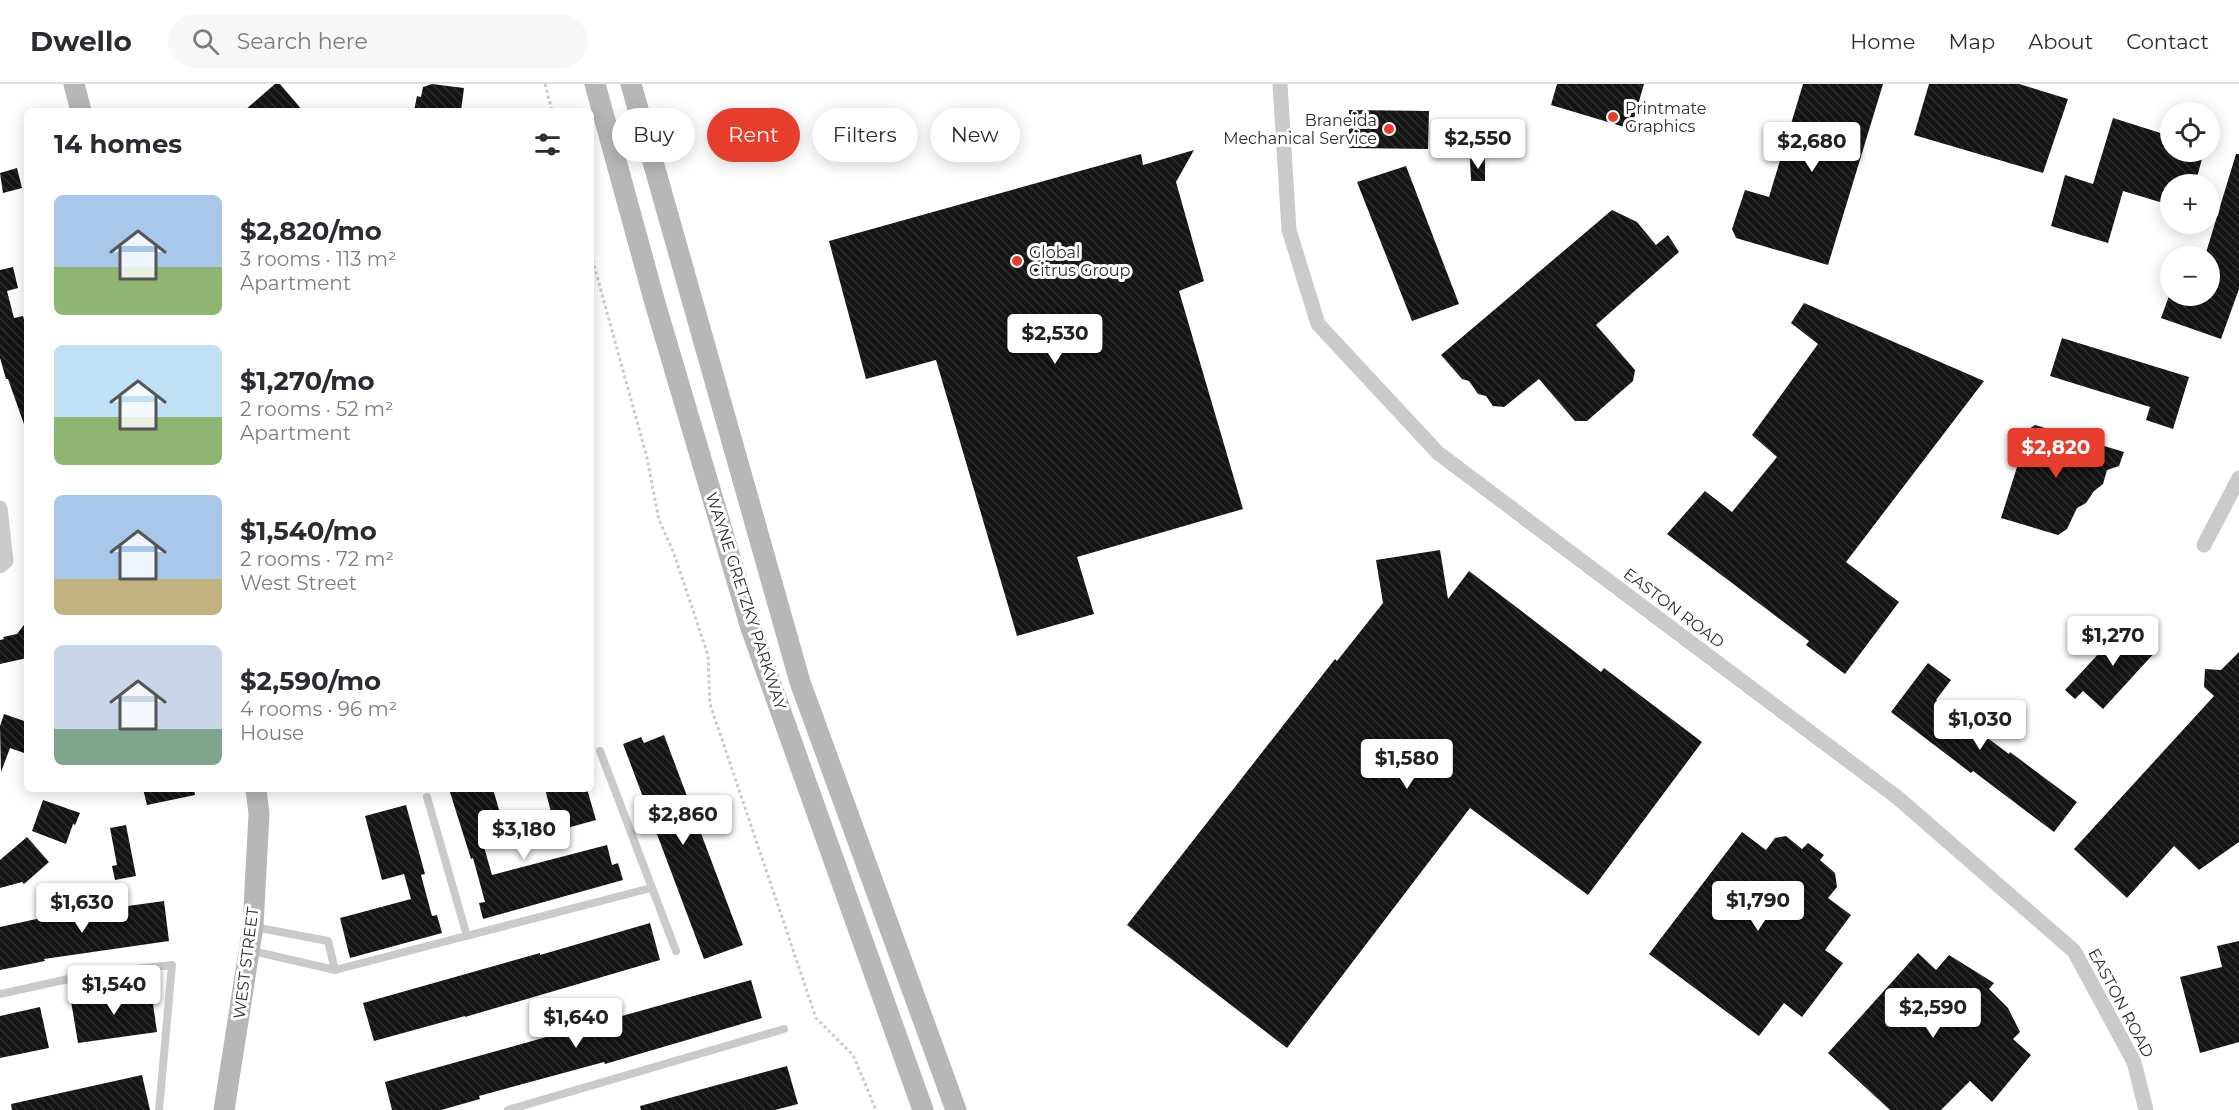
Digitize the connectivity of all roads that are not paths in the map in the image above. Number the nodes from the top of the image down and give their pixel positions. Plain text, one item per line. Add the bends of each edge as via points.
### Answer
1 (74, 84) edge
2 (595, 84) edge
3 (631, 84) edge
4 (1280, 84) edge
5 (80, 108) edge
6 (2239, 478) edge
7 (0, 508) edge
8 (2204, 545) dead end
9 (0, 566) edge
10 (600, 751) dead end
11 (256, 792) edge
12 (427, 796) dead end
13 (651, 888) junction
14 (253, 926) junction
15 (466, 936) junction
16 (250, 951) junction
17 (676, 951) dead end
18 (335, 970) junction
19 (0, 994) edge
20 (784, 1029) dead end
21 (227, 1109) edge
22 (159, 1110) edge
23 (508, 1110) edge
24 (923, 1110) edge
25 (956, 1110) edge
26 (2146, 1110) edge

1 - 5 main road
2 - 24 main road, WAYNE GRETZKY PARKWAY via 751,628
3 - 25 main road, WAYNE GRETZKY PARKWAY via 800,682
4 - 26 street, EASTON ROAD via 1289,230 1318,324 1438,453 1899,798 2074,951 2134,1062
6 - 8 street
7 - 9 street via 6,561
10 - 13 lane
11 - 14 main road, WEST STREET via 259,814
12 - 15 lane
13 - 15 lane
13 - 17 lane
14 - 16 main road, WEST STREET
14 - 18 lane via 328,941
15 - 18 lane
16 - 18 lane
16 - 21 main road, WEST STREET
19 - 22 lane via 91,974 172,965
20 - 23 lane

